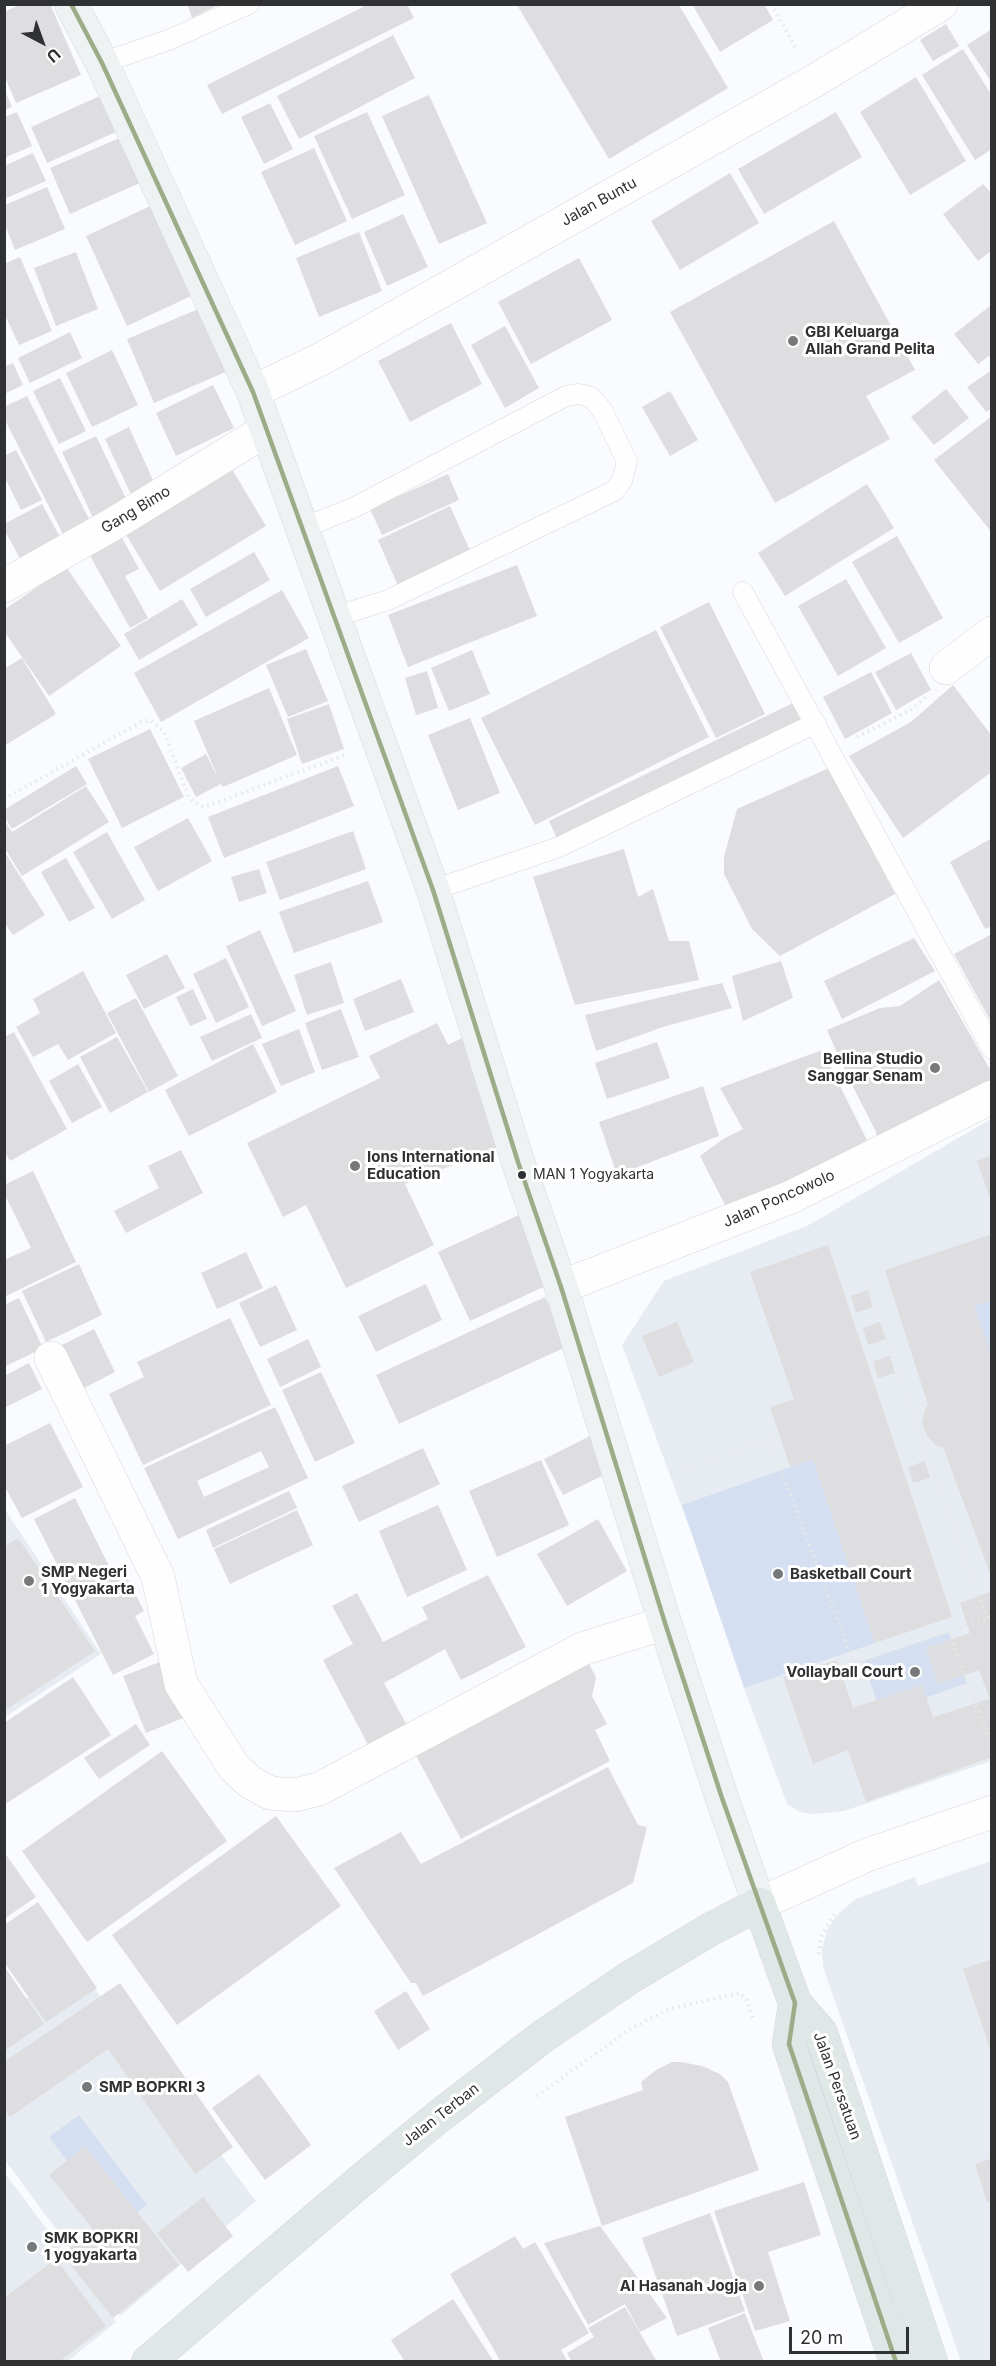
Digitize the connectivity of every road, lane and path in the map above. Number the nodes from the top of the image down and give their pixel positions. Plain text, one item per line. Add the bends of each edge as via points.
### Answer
1 (71, 4) edge
2 (249, 4) edge
3 (771, 4) edge
4 (941, 4) edge
5 (102, 63) junction
6 (814, 81) junction
7 (253, 392) junction
8 (266, 430) junction
9 (302, 528) junction
10 (4, 586) edge
11 (743, 592) dead end
12 (334, 616) junction
13 (992, 633) edge
14 (946, 668) joint
15 (816, 723) junction
16 (379, 742) junction
17 (831, 751) junction
18 (4, 799) edge
19 (433, 890) junction
20 (992, 1049) edge
21 (992, 1097) edge
22 (865, 1278) dead end
23 (561, 1287) junction
24 (51, 1358) dead end
25 (780, 1436) dead end
26 (770, 1440) junction
27 (671, 1473) dead end
28 (989, 1618) edge
29 (665, 1623) junction
30 (949, 1632) junction
31 (992, 1734) edge
32 (992, 1812) edge
33 (759, 1904) junction
34 (840, 1908) dead end
35 (819, 1959) dead end
36 (795, 2003) junction
37 (754, 2020) dead end
38 (537, 2096) dead end
39 (148, 2361) edge
40 (896, 2361) edge
41 (931, 2361) edge

1 - 5 main road
2 - 5 lane via 171,39
3 - 6 path
4 - 6 street, Jalan Buntu
5 - 7 main road
6 - 7 street, Jalan Buntu via 323,358
7 - 8 main road
8 - 9 main road
8 - 10 street, Gang Bimo
9 - 12 main road
9 - 12 lane via 353,508 566,396 591,397 602,410 627,461 622,481 614,491 388,600
11 - 15 lane
12 - 16 main road
13 - 14 street
14 - 17 path via 939,687 910,710
15 - 17 lane
15 - 19 lane via 559,848
16 - 18 path via 200,806 189,797 164,732 150,720
16 - 19 main road
17 - 20 lane
19 - 23 main road
21 - 23 street, Jalan Poncowolo via 791,1197
22 - 28 path
23 - 29 main road
24 - 29 street via 158,1577 181,1684 234,1767 270,1794 295,1795 319,1789 582,1649
25 - 26 path
26 - 27 path
26 - 30 path via 854,1664
28 - 30 path
29 - 33 main road
30 - 31 path via 987,1735
32 - 33 street via 867,1855
33 - 36 main road
33 - 39 main road, Jalan Terban via 628,1978 542,2037 373,2170
34 - 35 path via 821,1937
36 - 40 main road, Jalan Persatuan via 789,2044 792,2055
36 - 41 main road, Jalan Persatuan via 821,2033
37 - 38 path via 746,1998 739,1993 669,2009 630,2029

